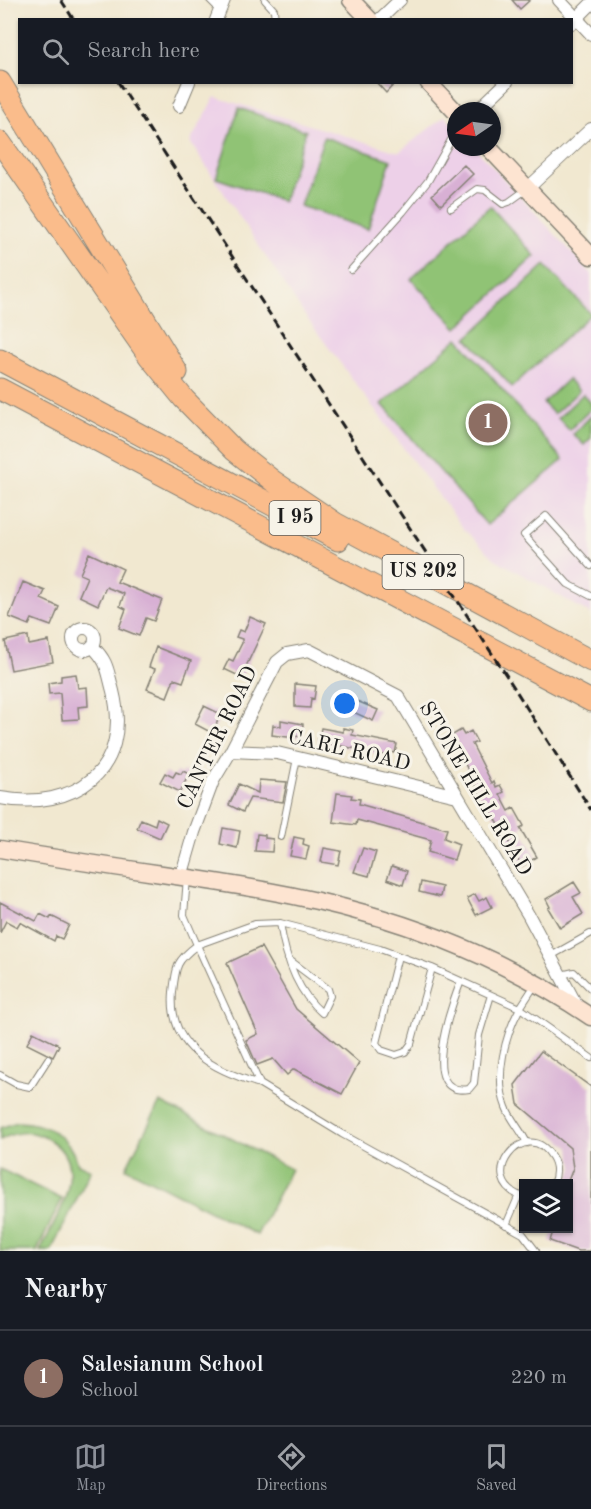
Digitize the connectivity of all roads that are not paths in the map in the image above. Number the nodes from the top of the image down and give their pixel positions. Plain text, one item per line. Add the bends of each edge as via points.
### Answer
1 (210, 0) edge
2 (265, 0) edge
3 (351, 0) edge
4 (400, 0) edge
5 (559, 0) edge
6 (591, 4) edge
7 (220, 10) edge
8 (275, 18) edge
9 (368, 18) edge
10 (382, 18) edge
11 (572, 18) edge
12 (574, 21) edge
13 (591, 34) edge
14 (0, 82) edge
15 (188, 84) edge
16 (430, 84) edge
17 (505, 84) edge
18 (447, 102) edge
19 (486, 102) edge
20 (179, 106) dead end
21 (591, 129) edge
22 (0, 142) edge
23 (447, 146) edge
24 (497, 156) edge
25 (527, 189) junction
26 (451, 208) dead end
27 (591, 255) edge
28 (351, 270) dead end
29 (0, 360) edge
30 (0, 389) edge
31 (262, 473) junction
32 (591, 566) edge
33 (591, 596) edge
34 (92, 646) dead end
35 (286, 654) joint
36 (591, 661) edge
37 (591, 673) edge
38 (591, 700) edge
39 (231, 751) junction
40 (297, 758) junction
41 (457, 796) junction
42 (0, 798) edge
43 (281, 837) dead end
44 (0, 849) edge
45 (184, 877) junction
46 (280, 923) junction
47 (590, 934) edge
48 (197, 945) junction
49 (398, 956) junction
50 (550, 957) junction
51 (288, 959) junction
52 (432, 968) junction
53 (560, 975) junction
54 (461, 981) junction
55 (535, 984) junction
56 (591, 989) edge
57 (491, 995) junction
58 (520, 1008) junction
59 (585, 1013) edge
60 (591, 1058) edge
61 (48, 1059) dead end
62 (0, 1075) edge
63 (260, 1084) junction
64 (527, 1143) junction
65 (554, 1179) edge
66 (519, 1195) edge
67 (519, 1200) edge
68 (506, 1225) junction
69 (536, 1251) edge

1 - 7 lane
2 - 8 lane via 274,10
3 - 9 street
4 - 10 street
5 - 11 street
6 - 12 street
12 - 13 street
14 - 31 highway via 181,378
15 - 20 street
16 - 18 street
17 - 19 street
21 - 25 street
22 - 31 highway, US 202 via 162,372 208,424
23 - 28 lane via 428,181
24 - 25 street
25 - 26 lane via 503,204 485,190 477,189
25 - 27 street
29 - 37 highway, I 95
30 - 38 highway, I 95
31 - 36 highway, US 202 via 335,524
32 - 33 lane via 546,516 524,535 568,584
34 - 42 street via 104,658 117,708 118,726 112,749 101,769 88,784 57,798
35 - 39 street, CANTER ROAD via 277,662
35 - 41 street, STONE HILL ROAD via 309,650 398,696
39 - 40 street, CARL ROAD
39 - 45 street, CANTER ROAD via 213,781 194,832
40 - 41 street, CARL ROAD
40 - 43 lane
41 - 50 street, STONE HILL ROAD
44 - 45 street
45 - 48 lane via 184,915
45 - 55 street via 254,887 364,913 442,939
46 - 48 lane via 255,924
46 - 49 lane
46 - 51 lane
47 - 50 lane
48 - 63 lane
48 - 63 lane via 181,957 175,976 172,1006 180,1034 192,1050 214,1066
49 - 52 lane
49 - 52 lane via 376,1043 381,1050 396,1055 411,1044
50 - 53 street, STONE HILL ROAD
51 - 51 lane via 310,1003 322,1013 330,996 328,989
52 - 54 lane
53 - 56 lane via 574,972
53 - 59 street, STONE HILL ROAD
54 - 57 lane
54 - 57 lane via 444,1039 441,1067 448,1086 460,1091 474,1083 479,1035
55 - 58 lane
55 - 59 street
57 - 58 lane
58 - 60 lane
58 - 64 lane via 506,1042 502,1090 505,1105
61 - 62 lane via 30,1087
63 - 68 lane
64 - 65 lane via 550,1153 556,1170
64 - 66 lane via 510,1151 502,1167 506,1185
67 - 68 lane
68 - 69 lane via 523,1234

